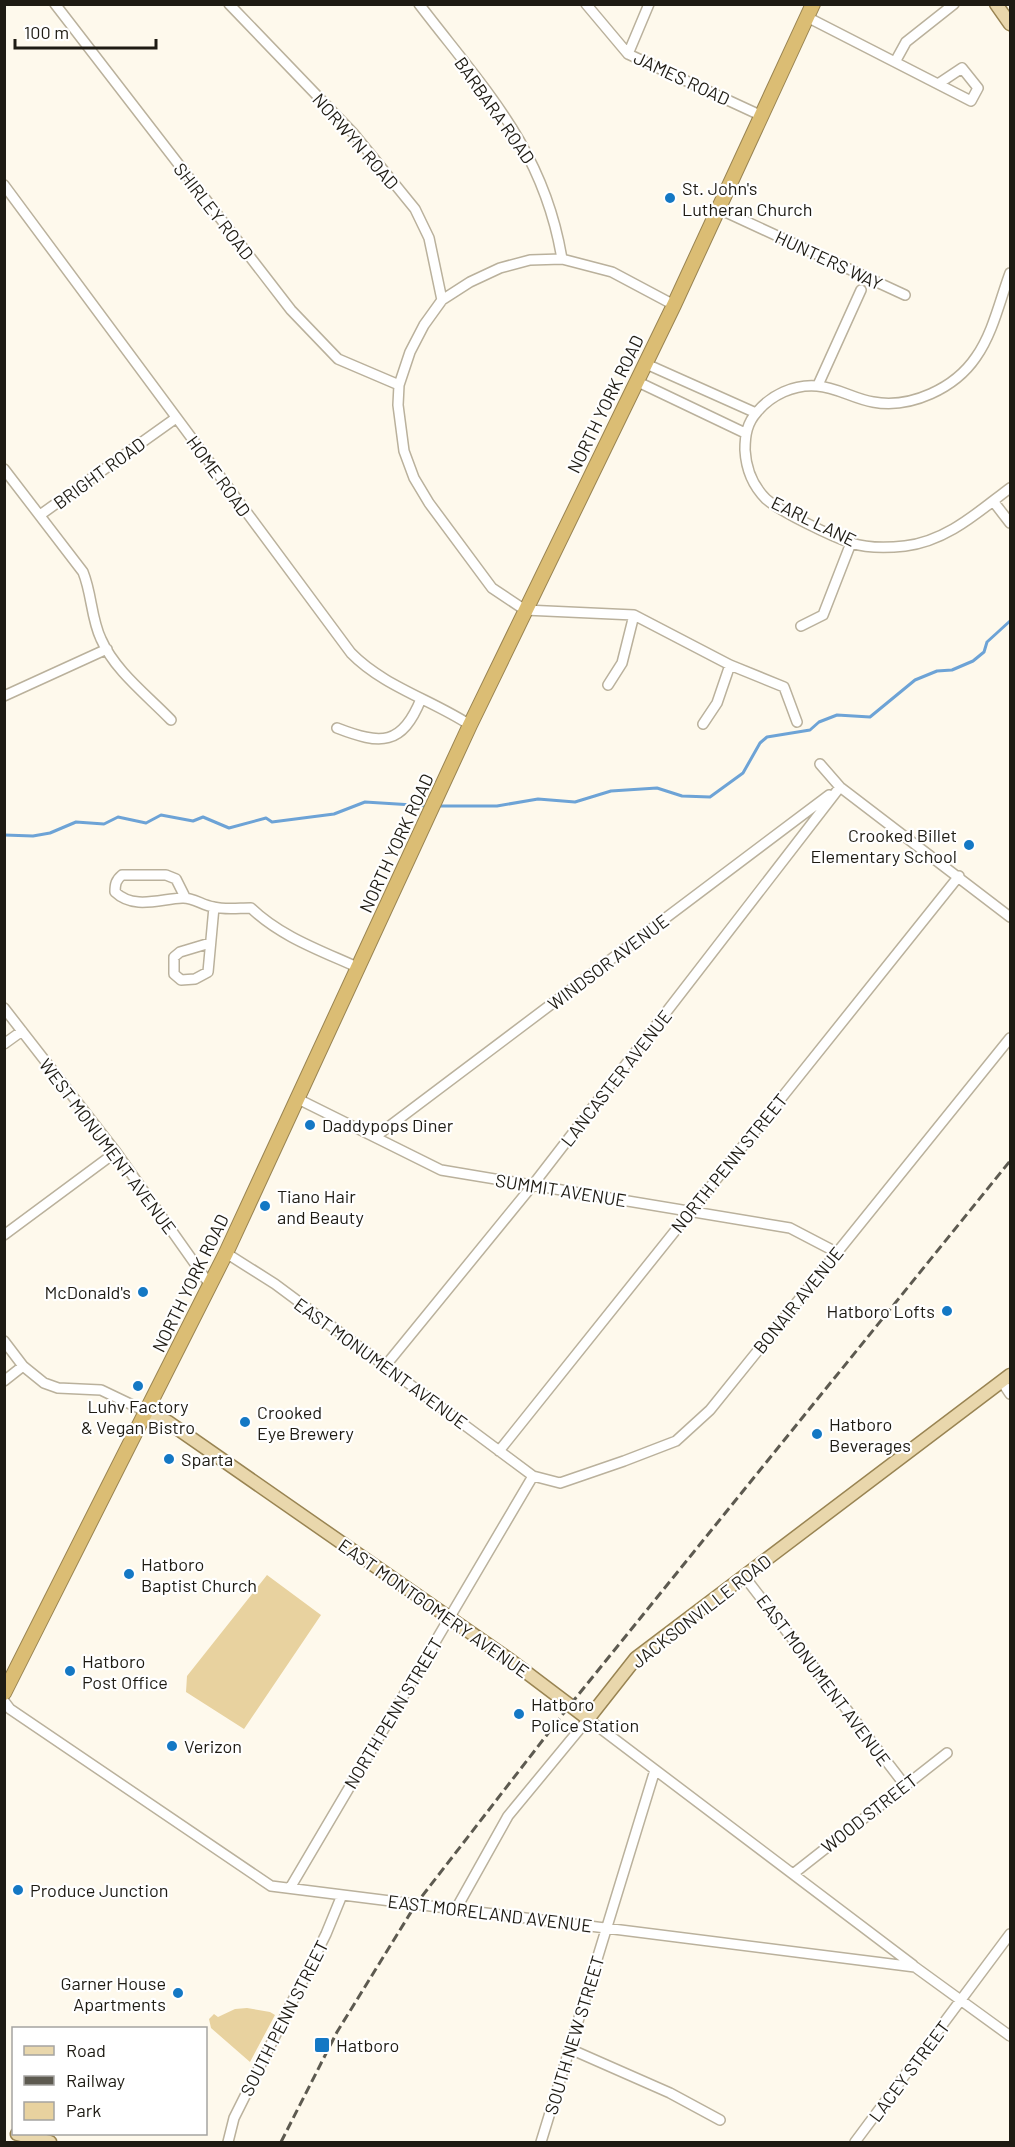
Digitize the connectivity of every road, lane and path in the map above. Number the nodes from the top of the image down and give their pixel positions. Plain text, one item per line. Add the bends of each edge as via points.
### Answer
1 (55, 4) edge
2 (229, 4) edge
3 (419, 4) edge
4 (586, 4) edge
5 (649, 4) edge
6 (954, 4) edge
7 (996, 4) edge
8 (810, 11) edge
9 (1011, 24) edge
10 (628, 54) junction
11 (895, 62) junction
12 (938, 84) dead end
13 (762, 116) junction
14 (4, 185) edge
15 (719, 209) junction
16 (562, 259) junction
17 (1010, 274) edge
18 (861, 290) dead end
19 (905, 295) dead end
20 (442, 300) junction
21 (674, 305) junction
22 (644, 363) junction
23 (636, 381) junction
24 (399, 385) junction
25 (818, 386) junction
26 (756, 413) junction
27 (176, 418) junction
28 (745, 433) junction
29 (4, 469) edge
30 (1011, 488) edge
31 (993, 501) junction
32 (40, 515) junction
33 (1011, 524) edge
34 (851, 543) junction
35 (525, 610) junction
36 (634, 615) junction
37 (801, 626) dead end
38 (107, 649) junction
39 (730, 665) junction
40 (608, 685) dead end
41 (4, 696) edge
42 (421, 699) junction
43 (171, 720) dead end
44 (797, 722) dead end
45 (470, 724) junction
46 (703, 724) dead end
47 (337, 728) dead end
48 (820, 764) dead end
49 (840, 787) junction
50 (959, 876) junction
51 (185, 897) junction
52 (214, 908) junction
53 (1011, 917) edge
54 (210, 943) junction
55 (359, 968) junction
56 (4, 1008) edge
57 (22, 1031) junction
58 (1011, 1038) edge
59 (4, 1044) edge
60 (296, 1098) junction
61 (375, 1137) junction
62 (116, 1152) junction
63 (532, 1186) junction
64 (691, 1211) junction
65 (4, 1235) edge
66 (836, 1252) junction
67 (226, 1253) junction
68 (210, 1285) junction
69 (4, 1341) edge
70 (386, 1365) junction
71 (23, 1366) junction
72 (1006, 1379) edge
73 (4, 1382) edge
74 (1011, 1394) edge
75 (147, 1412) junction
76 (499, 1451) junction
77 (533, 1476) junction
78 (744, 1576) junction
79 (449, 1618) junction
80 (4, 1694) edge
81 (4, 1701) edge
82 (588, 1719) junction
83 (947, 1753) dead end
84 (655, 1770) junction
85 (904, 1784) junction
86 (793, 1874) junction
87 (290, 1888) junction
88 (342, 1895) junction
89 (456, 1909) junction
90 (606, 1928) junction
91 (1011, 1934) edge
92 (915, 1967) junction
93 (963, 2000) junction
94 (1011, 2036) edge
95 (570, 2049) junction
96 (720, 2120) dead end
97 (23, 2135) edge
98 (50, 2142) edge
99 (228, 2142) edge
100 (542, 2142) edge
101 (855, 2142) edge

1 - 24 street, SHIRLEY ROAD via 291,310 338,359
2 - 20 street, NORWYN ROAD via 354,134 415,209 429,238
3 - 16 street, BARBARA ROAD via 499,107 530,155 551,210
4 - 10 street, JAMES ROAD
5 - 10 street
6 - 11 street via 906,42
7 - 9 main road
8 - 11 street
8 - 13 highway, NORTH YORK ROAD
10 - 13 street, JAMES ROAD
11 - 12 street
13 - 15 highway, NORTH YORK ROAD
14 - 27 street, HOME ROAD
15 - 19 street, HUNTERS WAY
15 - 21 highway, NORTH YORK ROAD
16 - 20 street via 530,260 500,268
16 - 21 street via 612,272
17 - 25 street via 977,357 933,394 876,403
18 - 25 street
20 - 24 street via 410,352
21 - 22 highway, NORTH YORK ROAD
22 - 23 highway, NORTH YORK ROAD
22 - 26 street
23 - 28 street
23 - 35 highway, NORTH YORK ROAD
24 - 35 street via 398,421 414,478 492,588
25 - 26 street via 783,392
26 - 28 street
27 - 32 street, BRIGHT ROAD
27 - 42 street, HOME ROAD via 351,653 361,664
28 - 34 street, EARL LANE via 749,471 767,499
29 - 32 street, BRIGHT ROAD
30 - 31 street, EARL LANE
31 - 33 street
31 - 34 street, EARL LANE via 950,532 922,543 893,547
32 - 38 street via 83,572
34 - 37 street via 823,615
35 - 36 street
35 - 45 highway, NORTH YORK ROAD
36 - 39 street
36 - 40 street via 622,663
38 - 41 street
38 - 43 street
39 - 44 street via 784,687
39 - 46 street via 717,703
42 - 45 street, HOME ROAD
42 - 47 street via 408,726 395,736 370,738
45 - 55 highway, NORTH YORK ROAD
48 - 49 street
49 - 50 street
49 - 61 street, WINDSOR AVENUE
49 - 63 street, LANCASTER AVENUE
50 - 53 street
50 - 64 street, NORTH PENN STREET
51 - 51 street via 133,902 120,897 115,886 122,875 166,875 176,879
51 - 52 street
52 - 54 street
52 - 55 street via 251,908 283,933
54 - 54 street via 208,972 195,979 181,980 174,974 174,957
55 - 60 highway, NORTH YORK ROAD
56 - 57 street, WEST MONUMENT AVENUE
57 - 59 street
57 - 62 street, WEST MONUMENT AVENUE
58 - 66 street, BONAIR AVENUE
60 - 61 street, SUMMIT AVENUE
60 - 67 highway, NORTH YORK ROAD
61 - 63 street, SUMMIT AVENUE via 441,1170
62 - 65 street
62 - 68 street, WEST MONUMENT AVENUE
63 - 64 street, SUMMIT AVENUE
63 - 70 street, LANCASTER AVENUE
64 - 66 street, SUMMIT AVENUE via 790,1228
64 - 76 street, NORTH PENN STREET
66 - 77 street, BONAIR AVENUE via 710,1410 676,1440 560,1483
67 - 68 highway, NORTH YORK ROAD
67 - 70 street, EAST MONUMENT AVENUE
68 - 75 highway, NORTH YORK ROAD
69 - 71 street
70 - 76 street, EAST MONUMENT AVENUE
71 - 73 street
71 - 75 street via 51,1386 101,1390
72 - 74 street
72 - 78 main road, JACKSONVILLE ROAD
75 - 79 main road, EAST MONTGOMERY AVENUE via 168,1422
75 - 80 highway, NORTH YORK ROAD
76 - 77 street, EAST MONUMENT AVENUE
77 - 79 street, NORTH PENN STREET
78 - 82 main road, JACKSONVILLE ROAD via 636,1658
78 - 85 street, EAST MONUMENT AVENUE
79 - 82 main road, EAST MONTGOMERY AVENUE
79 - 87 street, NORTH PENN STREET
81 - 87 street, EAST MORELAND AVENUE via 10,1709 271,1886
82 - 84 street, EAST MONTGOMERY AVENUE
82 - 89 street, JACKSONVILLE ROAD via 508,1816
83 - 85 street, WOOD STREET
84 - 86 street, EAST MONTGOMERY AVENUE
84 - 90 street, SOUTH NEW STREET
85 - 86 street, WOOD STREET
86 - 92 street, EAST MONTGOMERY AVENUE
87 - 88 street, EAST MORELAND AVENUE
88 - 89 street, EAST MORELAND AVENUE
88 - 99 street, SOUTH PENN STREET via 234,2118
89 - 90 street, EAST MORELAND AVENUE
90 - 92 street, EAST MORELAND AVENUE
90 - 95 street, SOUTH NEW STREET
91 - 93 street, LACEY STREET
92 - 93 street, EAST MORELAND AVENUE
93 - 94 street, EAST MORELAND AVENUE
93 - 101 street, LACEY STREET
95 - 96 street via 670,2093
95 - 100 street, SOUTH NEW STREET
97 - 98 main road

